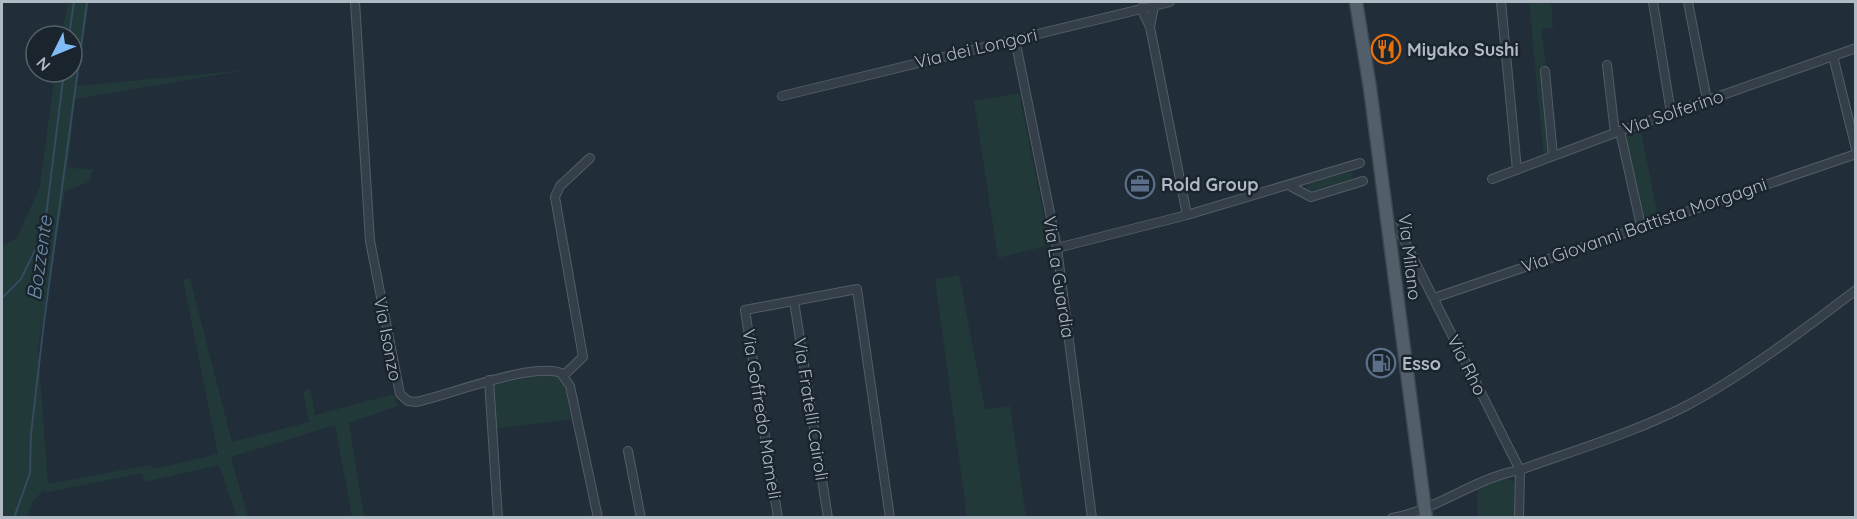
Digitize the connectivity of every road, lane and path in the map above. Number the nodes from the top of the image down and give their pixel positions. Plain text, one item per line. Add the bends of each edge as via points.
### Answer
1 (355, 2) edge
2 (1170, 2) edge
3 (1356, 2) edge
4 (1501, 2) edge
5 (1653, 2) edge
6 (1688, 2) edge
7 (1154, 6) junction
8 (1141, 8) junction
9 (1150, 27) junction
10 (1014, 39) junction
11 (1856, 48) edge
12 (1833, 56) junction
13 (1607, 65) dead end
14 (1545, 71) dead end
15 (782, 96) dead end
16 (1707, 100) junction
17 (1671, 113) junction
18 (1617, 132) junction
19 (1856, 148) edge
20 (1856, 154) edge
21 (1553, 156) junction
22 (590, 158) dead end
23 (1360, 163) dead end
24 (1517, 170) junction
25 (1492, 179) dead end
26 (1363, 181) dead end
27 (1290, 186) junction
28 (1186, 215) junction
29 (1388, 223) junction
30 (1641, 226) junction
31 (1057, 248) junction
32 (1856, 290) edge
33 (1434, 298) junction
34 (794, 301) junction
35 (564, 375) junction
36 (489, 381) junction
37 (628, 451) dead end
38 (1520, 470) junction
39 (1425, 513) edge
40 (498, 518) edge
41 (598, 518) edge
42 (641, 518) edge
43 (778, 518) edge
44 (828, 518) edge
45 (890, 518) edge
46 (1092, 518) edge
47 (1392, 518) edge
48 (1519, 518) edge

1 - 36 street, Via Isonzo via 370,241 398,390 405,400 416,402
2 - 7 street, Via dei Longori
3 - 29 main road, Via Milano
4 - 24 street
5 - 17 street
6 - 16 street
7 - 8 street, Via dei Longori
7 - 9 street
8 - 9 street
8 - 10 street, Via dei Longori
9 - 28 street
10 - 15 street, Via dei Longori
10 - 31 street, Via La Guardia
11 - 12 street, Via Solferino
12 - 16 street, Via Solferino
12 - 19 street
13 - 18 street
14 - 21 street
16 - 17 street, Via Solferino
17 - 18 street, Via Solferino
18 - 21 street, Via Solferino
18 - 30 street
20 - 30 street, Via Giovanni Battista Morgagni
21 - 24 street, Via Solferino
22 - 35 street via 560,186 555,197 583,357
23 - 27 street
24 - 25 street, Via Solferino
26 - 27 street via 1311,197
27 - 28 street
28 - 31 street
29 - 33 street, Via Rho via 1400,232
29 - 39 main road, Via Milano
30 - 33 street, Via Giovanni Battista Morgagni
31 - 46 street, Via La Guardia
32 - 38 street via 1687,405
33 - 38 street, Via Rho
34 - 43 street, Via Goffredo Mameli via 745,310
34 - 44 street, Via Fratelli Cairoli
34 - 45 street via 857,289
35 - 36 street, Via Isonzo via 548,370
35 - 41 street via 570,386
36 - 40 street
37 - 42 street
38 - 39 street via 1499,474
38 - 48 street, Via Rho
39 - 47 street

